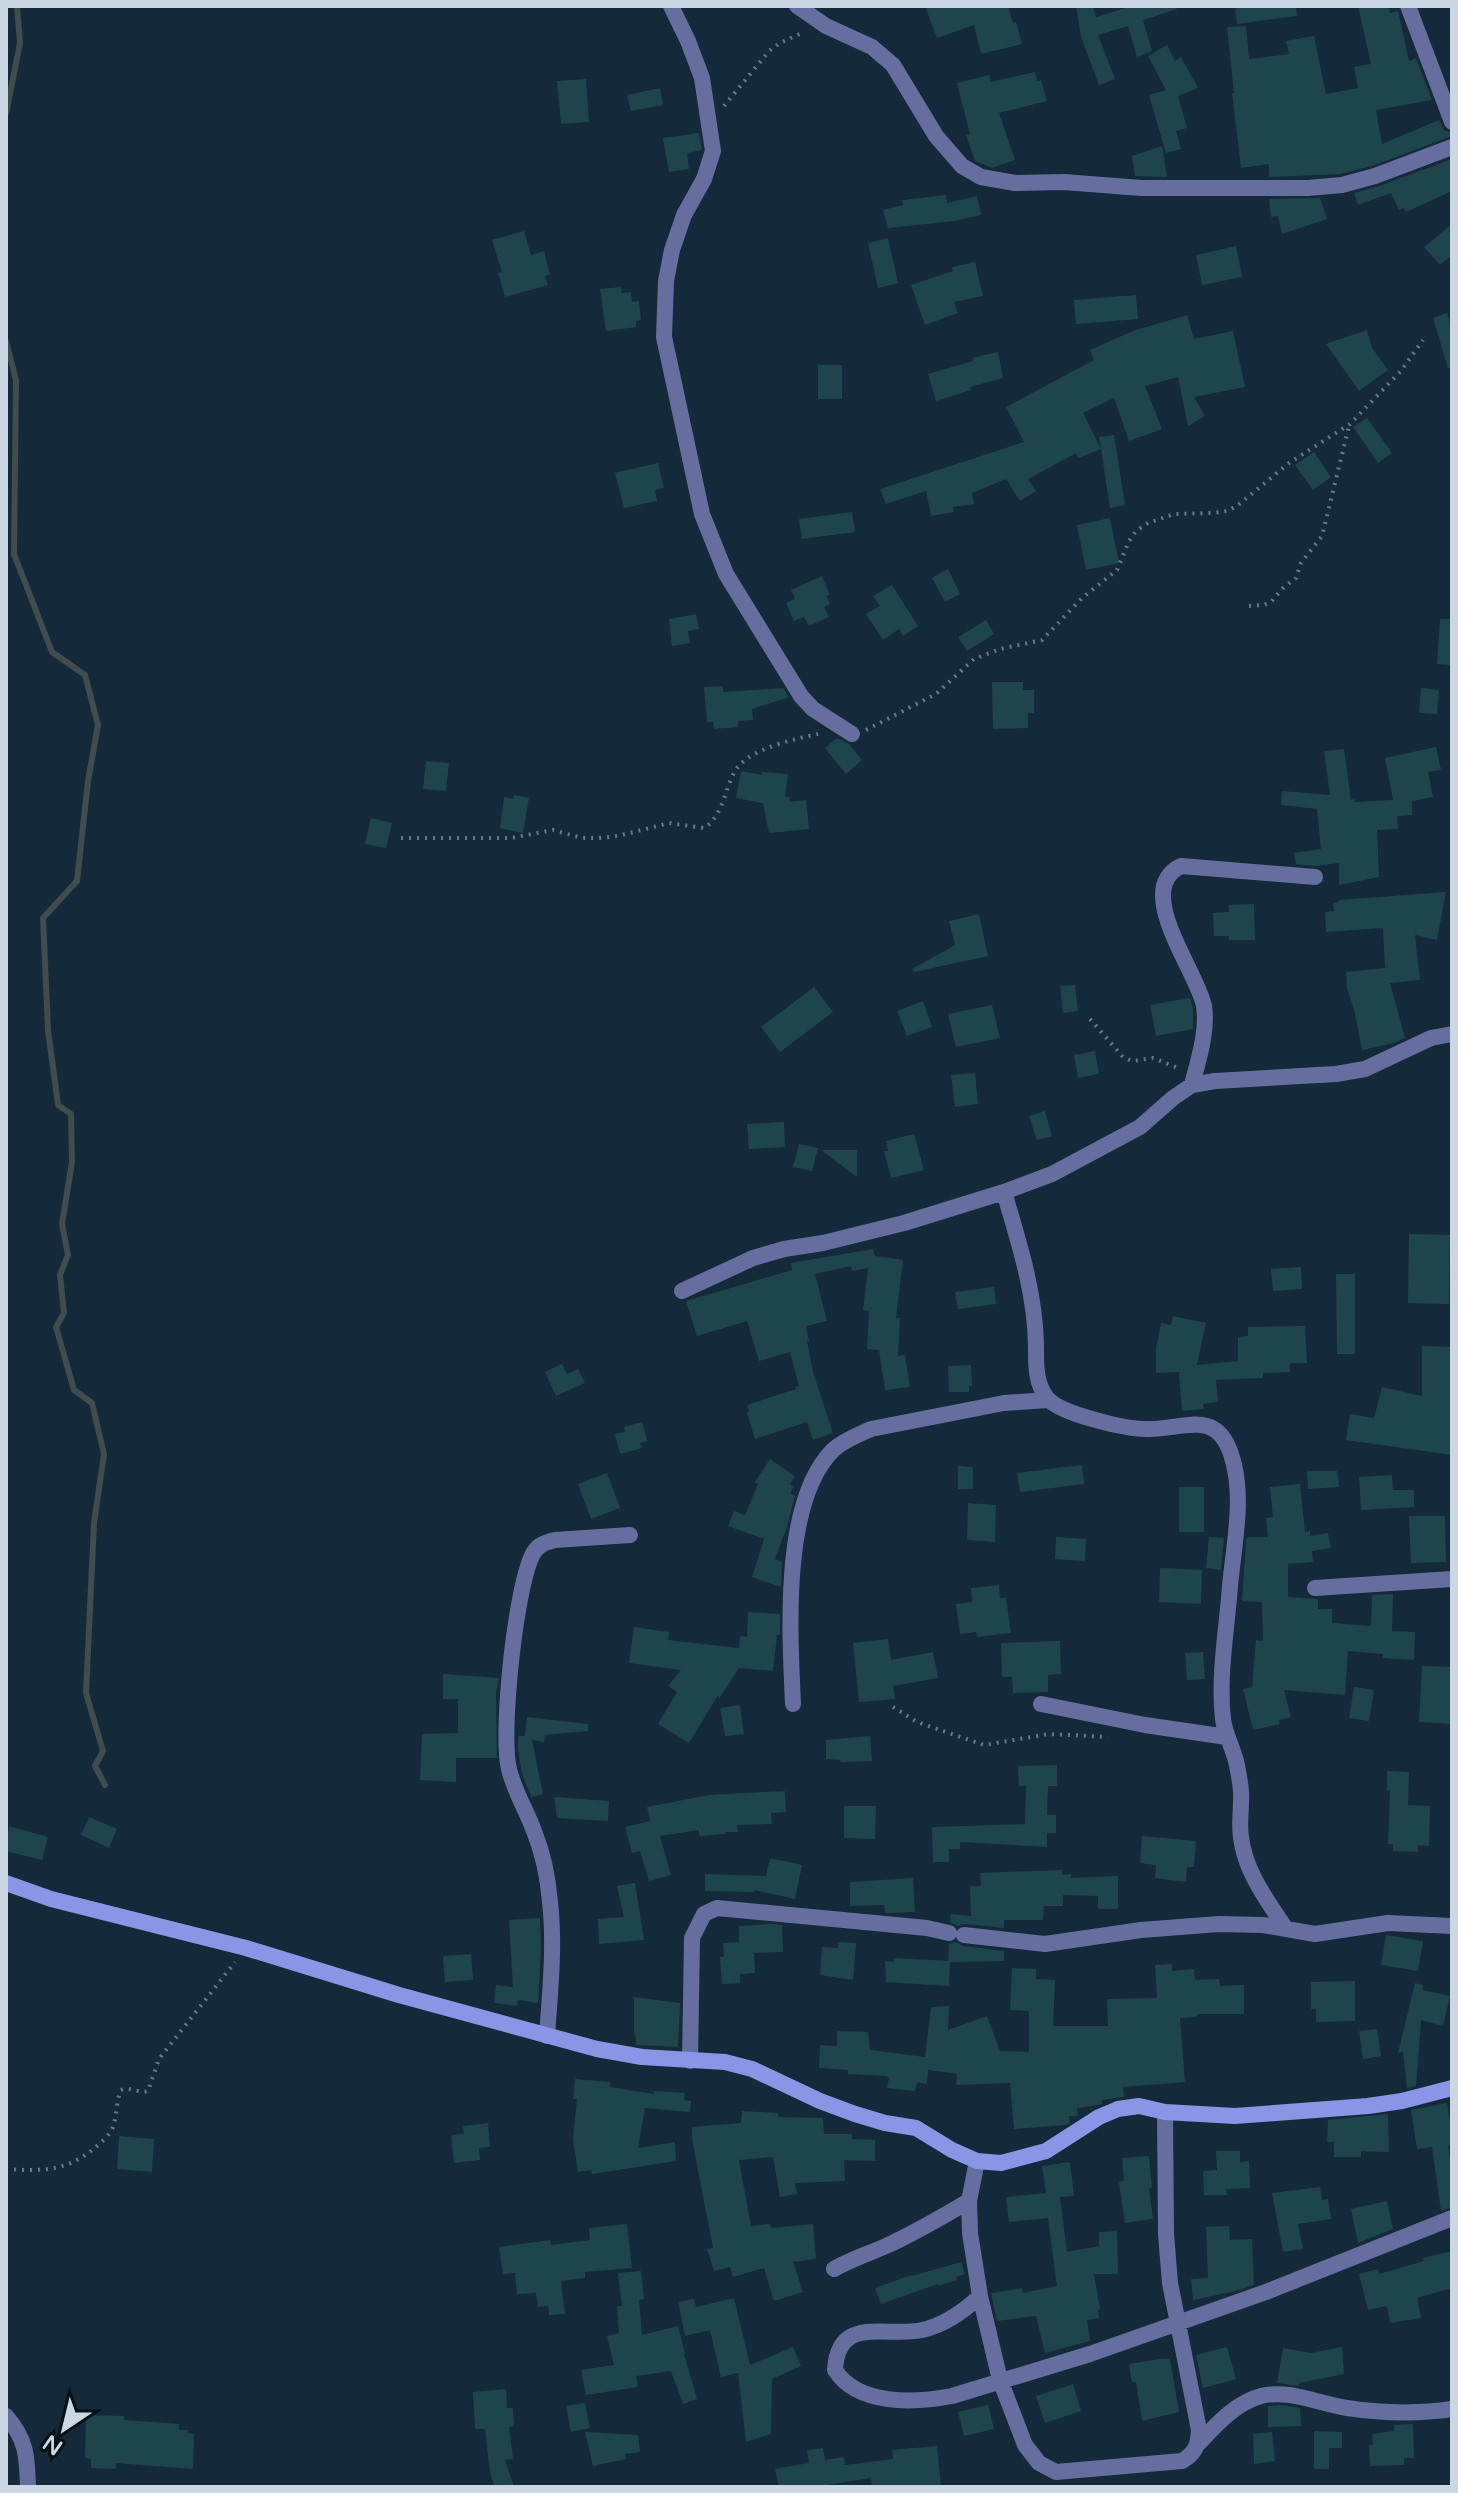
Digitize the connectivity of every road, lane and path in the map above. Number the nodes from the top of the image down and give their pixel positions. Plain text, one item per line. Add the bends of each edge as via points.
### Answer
1 (671, 6) edge
2 (797, 6) edge
3 (1408, 6) edge
4 (826, 26) junction
5 (709, 117) junction
6 (1452, 122) edge
7 (1452, 147) edge
8 (1423, 340) dead end
9 (1350, 424) junction
10 (1249, 606) dead end
11 (818, 734) dead end
12 (852, 734) joint
13 (401, 838) dead end
14 (1315, 877) dead end
15 (1090, 1019) dead end
16 (1452, 1034) edge
17 (1193, 1080) junction
18 (1004, 1192) junction
19 (682, 1291) dead end
20 (1048, 1400) junction
21 (630, 1535) dead end
22 (1452, 1579) edge
23 (1315, 1588) dead end
24 (793, 1704) dead end
25 (1041, 1704) dead end
26 (893, 1707) dead end
27 (1111, 1737) dead end
28 (1227, 1737) junction
29 (6, 1883) edge
30 (1452, 1926) edge
31 (1286, 1929) junction
32 (246, 1948) junction
33 (547, 2036) junction
34 (690, 2061) junction
35 (1452, 2088) edge
36 (1165, 2112) junction
37 (977, 2161) junction
38 (6, 2169) edge
39 (969, 2201) junction
40 (1452, 2218) edge
41 (834, 2269) dead end
42 (980, 2296) junction
43 (1177, 2323) junction
44 (1000, 2380) junction
45 (1452, 2409) edge
46 (6, 2416) edge
47 (1198, 2444) junction
48 (28, 2487) edge

1 - 5 street via 702,78
2 - 4 street
3 - 6 street
4 - 5 path via 769,51 731,99
4 - 7 street via 872,47 893,65 936,136 962,166 981,177 1141,188 1308,188 1375,176
5 - 12 street via 713,151 684,215 666,281 664,337 688,457 702,514 726,574 801,696
8 - 9 path
9 - 10 path via 1322,536 1296,578 1275,599
9 - 12 path via 1227,511 1174,514 1148,523 1129,541 1117,570 1042,640 974,659 936,694
11 - 13 path via 774,746 743,762 704,828 669,823 599,838 553,830 511,838
14 - 17 street via 1181,866 1166,877 1162,896 1171,929 1205,1010
15 - 17 path via 1123,1057 1153,1058
16 - 17 street via 1431,1038 1365,1069
17 - 18 street via 1140,1127 1052,1174
18 - 19 street via 865,1234 753,1258
18 - 20 street via 1025,1261 1036,1315 1036,1367
20 - 24 street via 1004,1403 871,1429 835,1448 811,1484 798,1532 790,1619
20 - 28 street via 1123,1427 1194,1423 1223,1434 1232,1456 1238,1503 1222,1687
21 - 33 street via 555,1540 536,1548 518,1611 510,1668 508,1765 545,1865 551,1904
22 - 23 street
25 - 28 street
26 - 27 path via 917,1722 984,1745 1049,1734
28 - 31 street via 1237,1761 1247,1863
29 - 32 street
30 - 31 street via 1388,1923 1315,1934
31 - 34 street via 1193,1925 1045,1944 717,1908 704,1914 692,1938
32 - 33 street
32 - 38 path via 159,2059 148,2091 121,2090 106,2138 80,2159 57,2168
33 - 34 street via 642,2057
34 - 37 street via 752,2069 855,2114 925,2132
35 - 36 street via 1368,2106 1235,2116
36 - 37 street via 1139,2106 1118,2109 1046,2151 1001,2163
36 - 43 street via 1166,2234
37 - 39 street
39 - 41 street via 923,2229
39 - 42 street
40 - 43 street
42 - 44 street
42 - 44 street via 947,2321 923,2330 856,2334 836,2355 835,2370 862,2393 909,2400 952,2396
43 - 44 street
43 - 47 street
44 - 47 street via 1025,2445 1039,2463 1056,2472 1182,2461
45 - 47 street via 1389,2412 1278,2394 1260,2396 1223,2417
46 - 48 street via 19,2431

